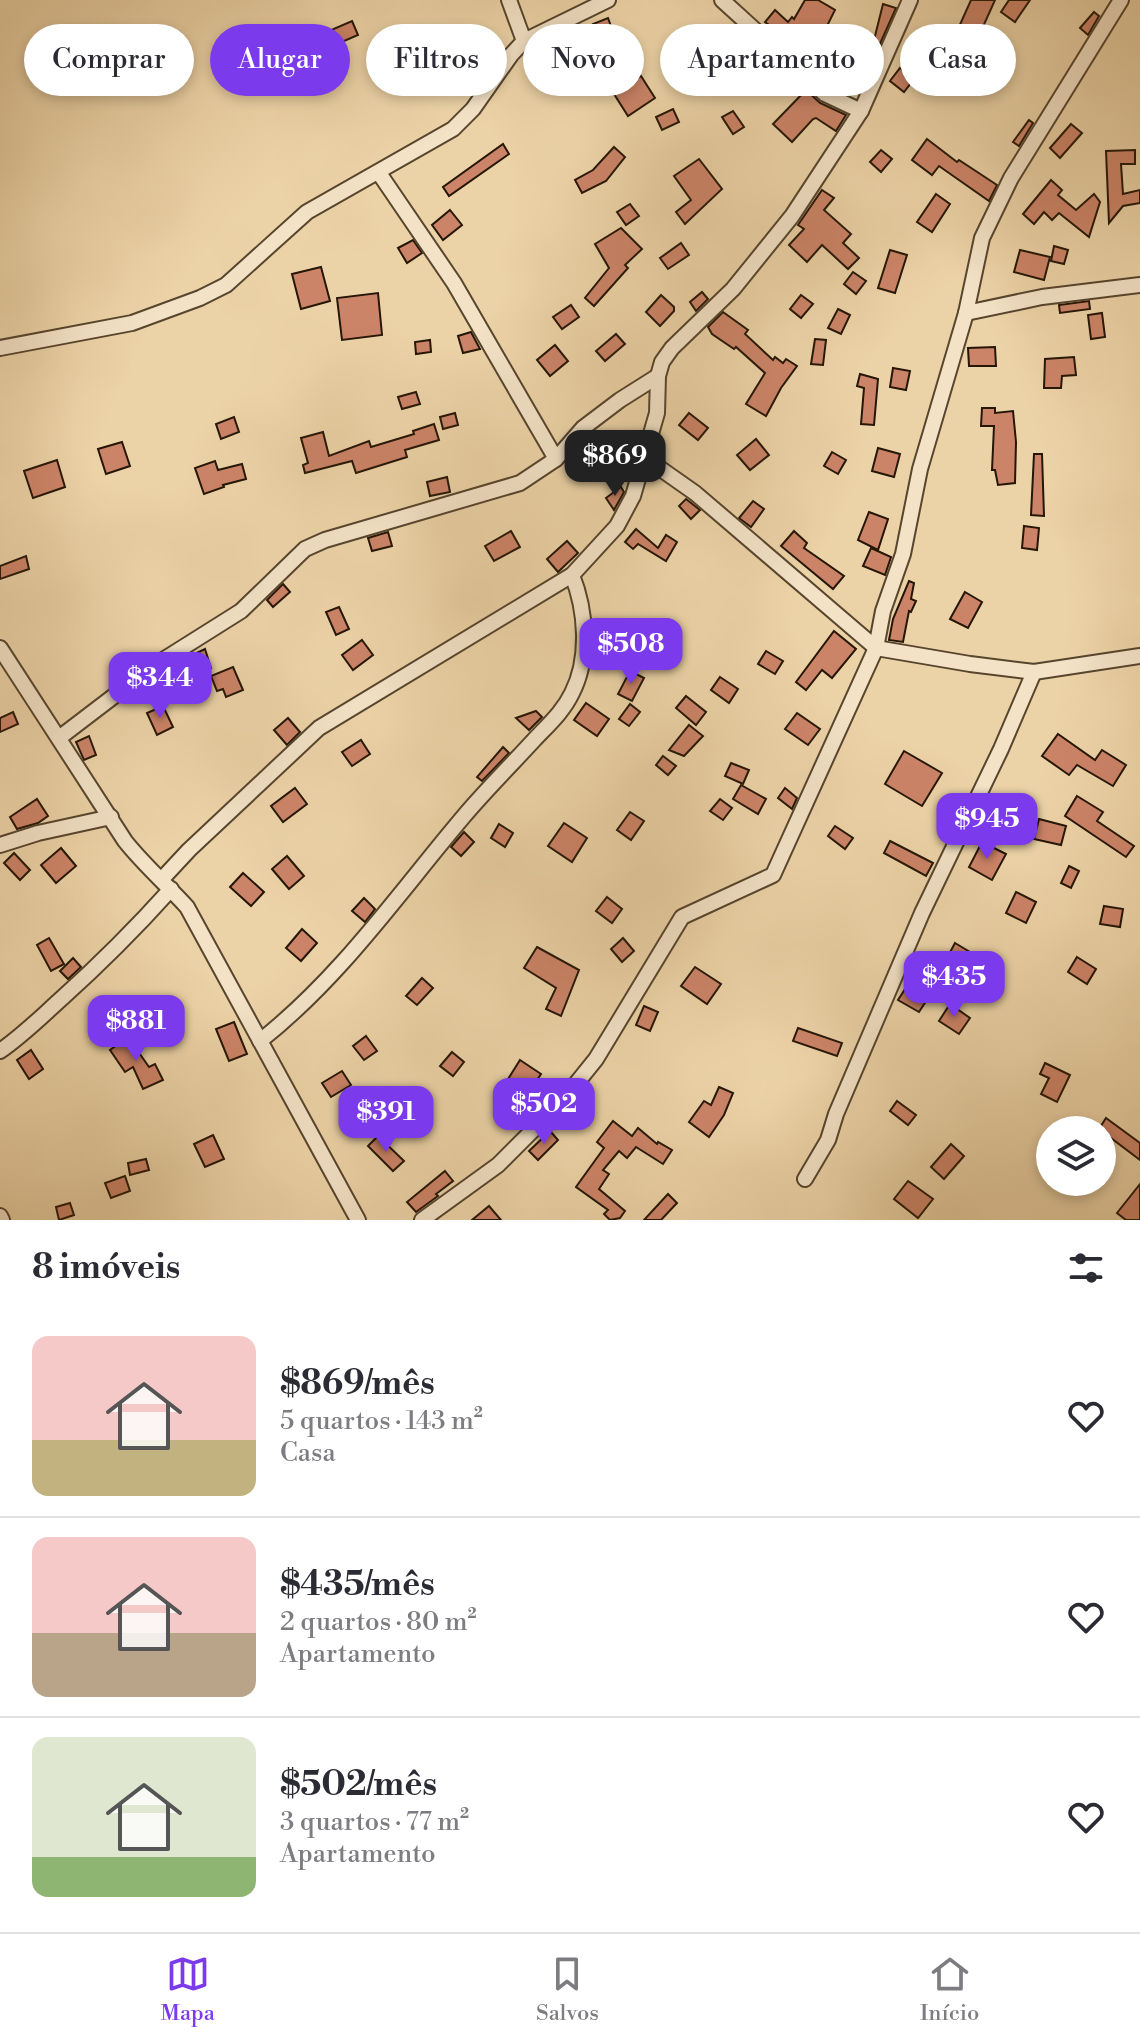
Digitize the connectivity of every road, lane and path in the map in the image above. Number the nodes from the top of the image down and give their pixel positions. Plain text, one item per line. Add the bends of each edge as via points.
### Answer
1 (509, 0) edge
2 (608, 0) edge
3 (722, 0) edge
4 (910, 0) edge
5 (1121, 0) edge
6 (559, 24) edge
7 (523, 38) edge
8 (523, 42) edge
9 (861, 111) junction
10 (379, 173) junction
11 (1140, 285) edge
12 (966, 313) junction
13 (0, 348) edge
14 (658, 376) junction
15 (556, 459) junction
16 (644, 461) junction
17 (572, 575) junction
18 (0, 648) edge
19 (876, 648) junction
20 (1140, 656) edge
21 (1034, 672) junction
22 (59, 738) junction
23 (111, 817) junction
24 (0, 845) edge
25 (166, 884) junction
26 (260, 1041) junction
27 (0, 1051) edge
28 (805, 1179) dead end
29 (358, 1220) edge
30 (422, 1220) edge

1 - 7 street
2 - 6 street
3 - 9 street via 825,94
4 - 9 street
5 - 12 street via 996,205 982,238
8 - 10 street via 453,129
9 - 14 street via 792,216 733,289 672,348
10 - 13 street via 307,212 226,285 200,298 132,323
10 - 15 street via 454,283
11 - 12 street
12 - 19 street
14 - 15 street via 583,428
14 - 16 street via 657,413
15 - 22 street via 520,483 305,549 241,611 152,667
16 - 17 street via 625,515
16 - 19 street via 695,493
17 - 25 street via 319,728 189,850
17 - 26 street via 582,600 583,660 561,712 465,815 347,960
18 - 22 street
19 - 21 street
19 - 30 street via 773,875 682,917 596,1059 563,1100 498,1165
20 - 21 street
21 - 28 street via 922,913 828,1140
22 - 23 street
23 - 24 street
23 - 25 street via 140,860
25 - 26 street via 199,927
25 - 27 street via 141,923
26 - 29 street

